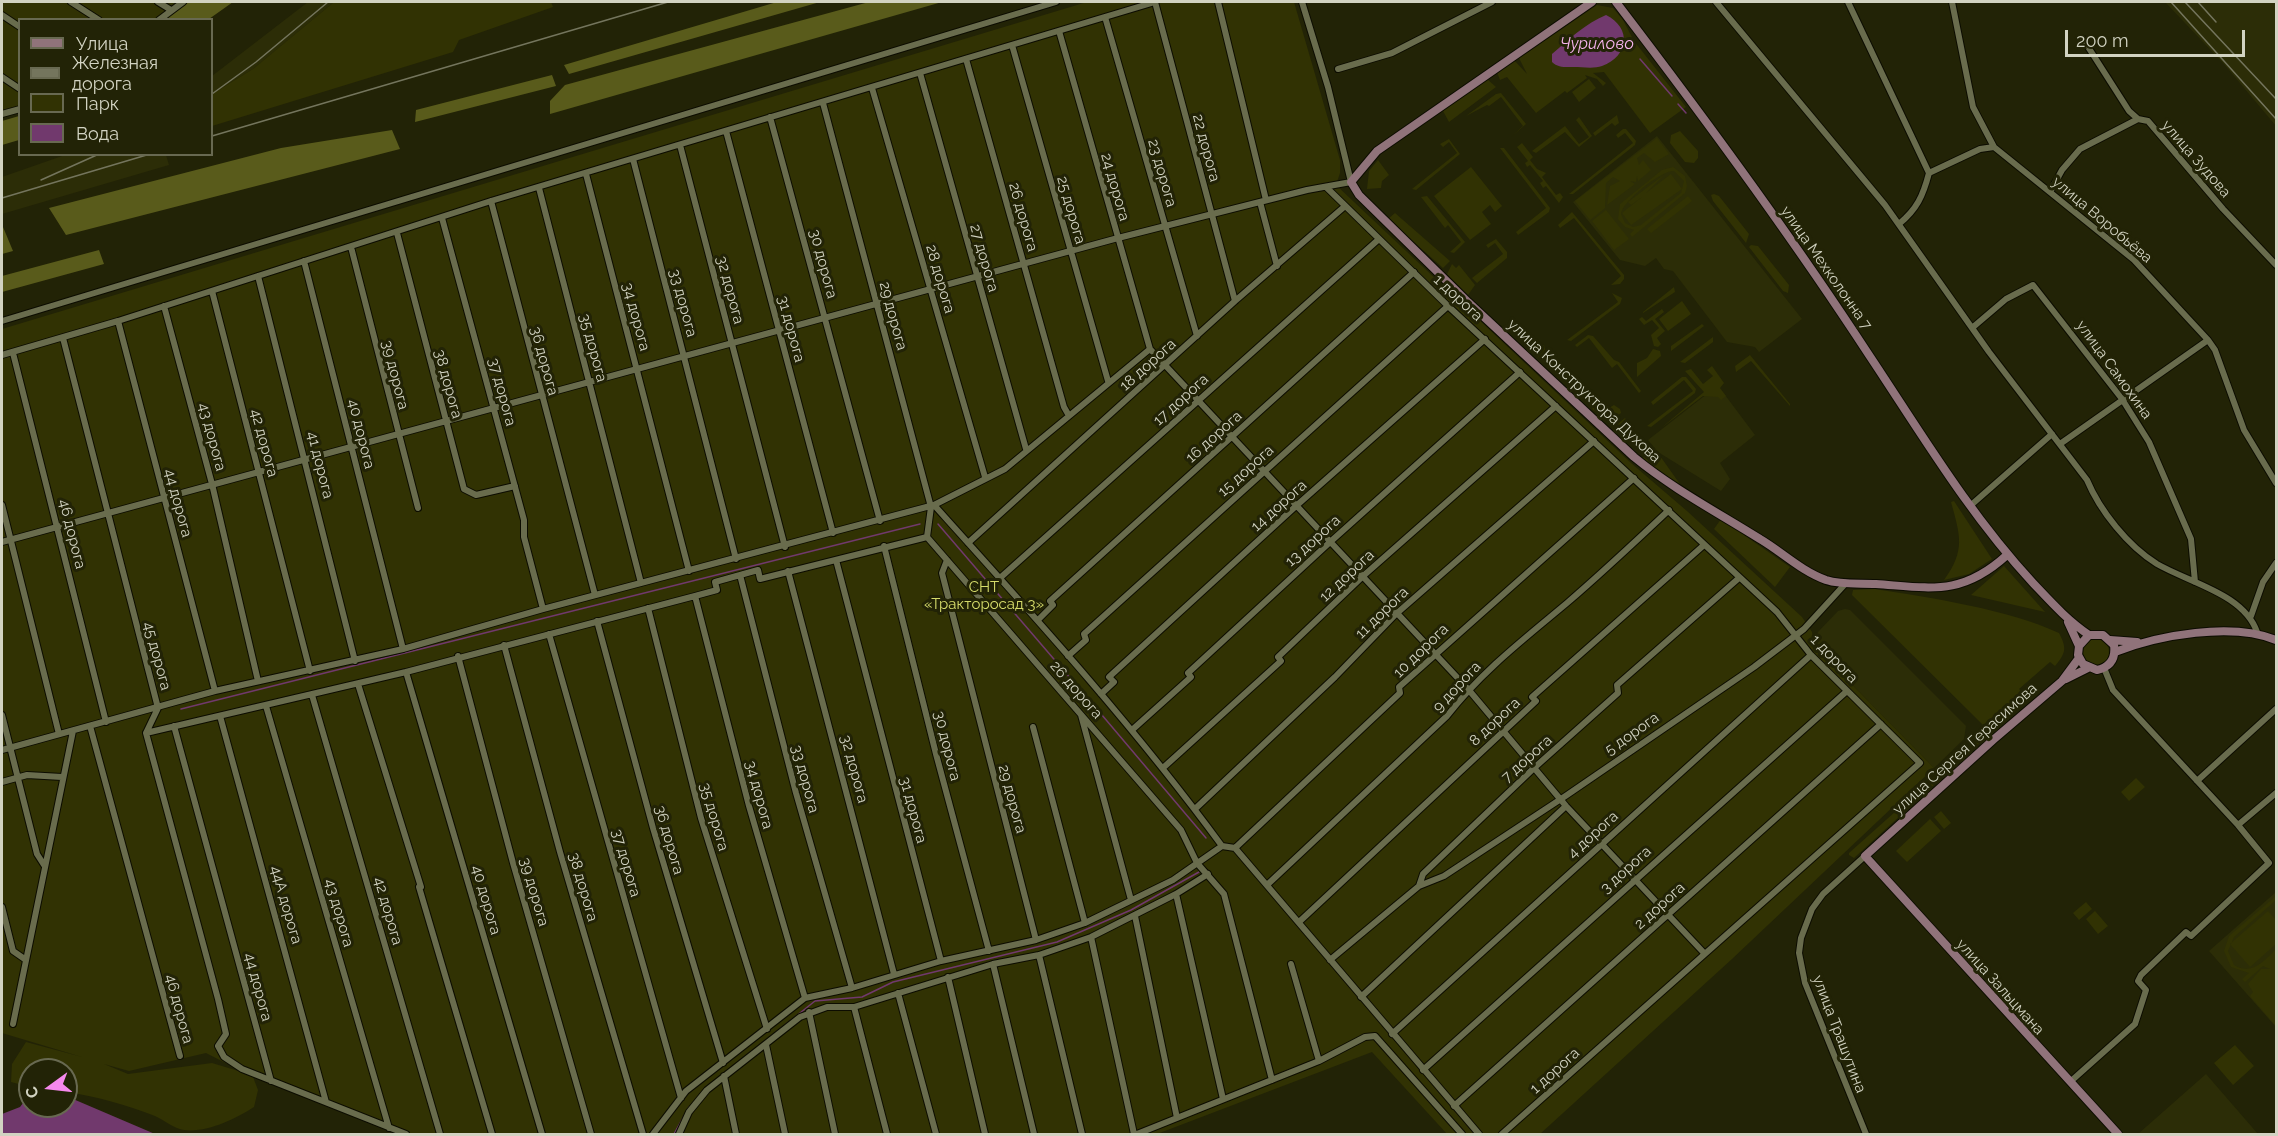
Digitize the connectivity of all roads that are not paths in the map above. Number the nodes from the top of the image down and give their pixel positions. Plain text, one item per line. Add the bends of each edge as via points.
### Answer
1 (71, 2) edge
2 (158, 2) edge
3 (183, 2) edge
4 (1056, 2) edge
5 (1155, 2) edge
6 (1218, 2) edge
7 (1302, 2) edge
8 (1492, 2) edge
9 (1592, 2) edge
10 (1616, 2) edge
11 (1716, 2) edge
12 (1848, 2) edge
13 (1952, 2) edge
14 (171, 10) junction
15 (2, 15) edge
16 (1105, 17) junction
17 (96, 18) edge
18 (161, 18) edge
19 (18, 26) edge
20 (1059, 31) junction
21 (2083, 39) dead end
22 (1012, 45) junction
23 (966, 59) junction
24 (1338, 69) dead end
25 (920, 73) junction
26 (2, 77) edge
27 (18, 88) edge
28 (872, 88) junction
29 (823, 103) junction
30 (18, 110) edge
31 (2, 114) edge
32 (770, 117) junction
33 (2138, 119) junction
34 (726, 131) junction
35 (680, 145) junction
36 (1994, 147) junction
37 (633, 159) junction
38 (1929, 173) junction
39 (586, 174) junction
40 (1351, 182) junction
41 (1326, 187) junction
42 (538, 188) junction
43 (2050, 192) junction
44 (491, 201) junction
45 (1263, 201) junction
46 (1344, 207) junction
47 (1211, 214) junction
48 (442, 218) junction
49 (1899, 224) junction
50 (1165, 226) junction
51 (397, 233) junction
52 (1118, 238) junction
53 (1379, 239) junction
54 (351, 247) junction
55 (1071, 252) junction
56 (304, 261) junction
57 (1024, 265) junction
58 (2277, 265) edge
59 (1277, 266) junction
60 (1414, 273) junction
61 (258, 276) junction
62 (977, 278) junction
63 (930, 290) junction
64 (212, 291) junction
65 (1235, 301) junction
66 (878, 305) junction
67 (164, 306) junction
68 (1448, 306) junction
69 (826, 319) junction
70 (2, 321) edge
71 (118, 321) junction
72 (1972, 328) junction
73 (779, 332) junction
74 (1197, 336) junction
75 (63, 338) junction
76 (1485, 339) junction
77 (2208, 340) junction
78 (731, 344) junction
79 (1150, 349) junction
80 (13, 353) junction
81 (2, 355) edge
82 (684, 355) junction
83 (1166, 365) junction
84 (637, 368) junction
85 (1520, 372) junction
86 (589, 381) junction
87 (1108, 381) junction
88 (541, 394) junction
89 (2122, 399) junction
90 (1199, 400) junction
91 (1556, 406) junction
92 (493, 407) junction
93 (1068, 414) junction
94 (445, 421) junction
95 (398, 433) junction
96 (2052, 434) junction
97 (1232, 436) junction
98 (1594, 441) junction
99 (2060, 444) junction
100 (352, 445) junction
101 (1026, 449) junction
102 (306, 458) junction
103 (259, 471) junction
104 (1263, 472) junction
105 (985, 477) junction
106 (1634, 478) junction
107 (2277, 483) edge
108 (212, 484) junction
109 (515, 486) junction
110 (164, 496) junction
111 (2, 505) edge
112 (933, 506) junction
113 (1296, 506) junction
114 (1970, 506) junction
115 (418, 508) dead end
116 (1669, 510) junction
117 (107, 512) junction
118 (880, 521) junction
119 (58, 527) junction
120 (833, 533) junction
121 (927, 537) junction
122 (10, 539) junction
123 (2, 542) edge
124 (968, 543) junction
125 (1329, 543) junction
126 (1704, 545) junction
127 (785, 546) junction
128 (884, 546) junction
129 (2007, 555) junction
130 (736, 559) junction
131 (836, 560) junction
132 (947, 560) junction
133 (2277, 563) edge
134 (689, 571) junction
135 (788, 571) junction
136 (740, 575) junction
137 (1362, 577) junction
138 (1000, 578) junction
139 (1739, 578) junction
140 (2195, 582) junction
141 (641, 583) junction
142 (1846, 583) junction
143 (594, 595) junction
144 (695, 596) junction
145 (648, 608) junction
146 (543, 609) junction
147 (1396, 614) junction
148 (2251, 616) junction
149 (1038, 620) junction
150 (597, 621) junction
151 (2068, 621) junction
152 (2256, 632) junction
153 (549, 634) junction
154 (2089, 635) junction
155 (1796, 636) junction
156 (2110, 640) junction
157 (2277, 640) edge
158 (2141, 642) junction
159 (504, 645) junction
160 (2079, 645) junction
161 (402, 649) junction
162 (2115, 652) junction
163 (1434, 654) junction
164 (458, 656) junction
165 (1068, 656) junction
166 (1811, 656) junction
167 (2079, 658) junction
168 (356, 661) junction
169 (2096, 669) junction
170 (310, 671) junction
171 (406, 672) junction
172 (258, 681) junction
173 (2062, 681) junction
174 (358, 684) junction
175 (1468, 689) junction
176 (215, 691) junction
177 (1847, 691) junction
178 (1101, 694) junction
179 (312, 695) junction
180 (266, 706) junction
181 (158, 708) junction
182 (2277, 709) edge
183 (1080, 713) junction
184 (2, 715) edge
185 (220, 716) junction
186 (106, 722) junction
187 (1881, 724) junction
188 (90, 726) junction
189 (174, 726) junction
190 (1034, 727) dead end
191 (1132, 730) junction
192 (73, 731) junction
193 (1502, 731) junction
194 (146, 733) junction
195 (59, 734) junction
196 (5, 749) edge
197 (1164, 767) junction
198 (1534, 768) junction
199 (62, 777) junction
200 (17, 778) junction
201 (2197, 780) junction
202 (2, 782) edge
203 (2277, 793) edge
204 (1560, 798) junction
205 (1566, 806) junction
206 (1195, 809) junction
207 (2238, 825) junction
208 (1601, 843) junction
209 (1222, 846) junction
210 (1235, 848) junction
211 (1865, 856) junction
212 (1197, 863) junction
213 (44, 865) junction
214 (1208, 874) junction
215 (1633, 879) junction
216 (1267, 885) junction
217 (1419, 886) junction
218 (1176, 894) junction
219 (1131, 900) junction
220 (2, 907) edge
221 (1668, 915) junction
222 (1135, 916) junction
223 (1299, 922) junction
224 (1086, 923) junction
225 (1091, 937) junction
226 (1036, 940) junction
227 (989, 951) junction
228 (1704, 953) junction
229 (1039, 955) junction
230 (26, 960) junction
231 (1330, 960) junction
232 (941, 961) junction
233 (993, 964) junction
234 (1291, 964) dead end
235 (894, 974) junction
236 (948, 977) junction
237 (852, 988) junction
238 (898, 993) junction
239 (1360, 997) junction
240 (805, 998) junction
241 (854, 1007) junction
242 (809, 1012) junction
243 (13, 1024) dead end
244 (767, 1029) junction
245 (1392, 1034) junction
246 (766, 1045) junction
247 (180, 1056) dead end
248 (1319, 1061) junction
249 (723, 1063) junction
250 (1423, 1070) junction
251 (724, 1076) junction
252 (1272, 1080) junction
253 (271, 1081) junction
254 (2070, 1082) junction
255 (681, 1098) junction
256 (1223, 1100) junction
257 (326, 1102) junction
258 (1454, 1106) junction
259 (1177, 1118) junction
260 (389, 1128) junction
261 (682, 1133) edge
262 (406, 1134) edge
263 (440, 1134) edge
264 (492, 1134) edge
265 (542, 1134) edge
266 (591, 1134) edge
267 (643, 1134) edge
268 (653, 1134) edge
269 (736, 1134) edge
270 (785, 1134) edge
271 (836, 1134) edge
272 (887, 1134) edge
273 (936, 1134) edge
274 (985, 1134) edge
275 (1034, 1134) edge
276 (1082, 1134) edge
277 (1135, 1134) edge
278 (1462, 1134) edge
279 (1479, 1134) edge
280 (1502, 1134) edge
281 (1866, 1134) edge
282 (2118, 1134) edge

1 - 17 street
2 - 14 street
3 - 14 street
4 - 70 street
5 - 16 street
5 - 47 street, 22 дорога
6 - 45 street
7 - 40 street
8 - 24 street via 1392,53
9 - 40 street via 1387,142
10 - 114 street, улица Мехколонна 7 via 1787,233
11 - 49 street
12 - 38 street
13 - 36 street, улица Воробьёва via 1973,107
14 - 18 street
15 - 19 street
16 - 20 street
16 - 50 street, 23 дорога
20 - 22 street
20 - 52 street, 24 дорога
21 - 33 street, улица Зудова
22 - 23 street
22 - 55 street, 25 дорога
23 - 25 street
23 - 57 street, 26 дорога
25 - 28 street
25 - 62 street, 27 дорога
26 - 27 street
28 - 29 street
28 - 63 street, 28 дорога
29 - 32 street
29 - 66 street, 29 дорога
30 - 31 street
32 - 34 street
32 - 69 street, 30 дорога
33 - 43 street via 2080,150 2062,170
33 - 58 street, улица Зудова via 2148,121
34 - 35 street
34 - 73 street, 31 дорога
35 - 37 street
35 - 78 street, 32 дорога
36 - 38 street via 1980,149
36 - 43 street, улица Воробьёва
37 - 39 street
37 - 82 street, 33 дорога
38 - 49 street via 1918,204
39 - 42 street
39 - 84 street, 34 дорога
40 - 41 street
40 - 142 street, улица Конструктора Духова via 1370,207 1484,317 1659,478 1805,570
41 - 45 street
41 - 46 street, 1 дорога
42 - 44 street
42 - 86 street, 35 дорога
43 - 77 street, улица Воробьёва via 2134,260
44 - 48 street
44 - 88 street, 36 дорога
45 - 47 street
45 - 59 street
46 - 53 street, 1 дорога
46 - 59 street, 18 дорога
47 - 50 street
47 - 65 street, 22 дорога
48 - 51 street
48 - 92 street, 37 дорога
49 - 72 street
50 - 52 street
50 - 74 street, 23 дорога
51 - 54 street
51 - 94 street, 38 дорога
52 - 55 street
52 - 79 street, 24 дорога
53 - 60 street, 1 дорога
53 - 90 street, 17 дорога
54 - 56 street
54 - 95 street, 39 дорога
55 - 57 street
55 - 87 street, 25 дорога
56 - 61 street
56 - 100 street, 40 дорога
57 - 62 street
57 - 93 street, 26 дорога
59 - 65 street, 18 дорога
60 - 68 street, 1 дорога
60 - 97 street, 16 дорога
61 - 64 street
61 - 102 street, 41 дорога
62 - 63 street
62 - 101 street, 27 дорога
63 - 66 street
63 - 105 street, 28 дорога
64 - 67 street
64 - 103 street, 42 дорога
65 - 74 street, 18 дорога
66 - 69 street
66 - 112 street, 29 дорога
67 - 71 street
67 - 108 street, 43 дорога
68 - 76 street, 1 дорога
68 - 104 street, 15 дорога
69 - 73 street
69 - 118 street, 30 дорога
71 - 75 street
71 - 110 street, 44 дорога
72 - 89 street, улица Самохина via 2006,298 2033,285
72 - 96 street
73 - 78 street
73 - 120 street, 31 дорога
74 - 83 street, 18 дорога
75 - 80 street
75 - 117 street, 45 дорога
76 - 85 street, 1 дорога
76 - 113 street, 14 дорога
77 - 89 street
77 - 107 street, улица Воробьёва via 2244,430
78 - 82 street
78 - 127 street, 32 дорога
79 - 83 street
79 - 87 street
80 - 81 street
80 - 119 street, 46 дорога
82 - 84 street
82 - 130 street, 33 дорога
83 - 90 street
83 - 124 street, 18 дорога
84 - 86 street
84 - 134 street, 34 дорога
85 - 91 street, 1 дорога
85 - 125 street, 13 дорога
86 - 88 street
86 - 141 street, 35 дорога
87 - 93 street
88 - 92 street
88 - 143 street, 36 дорога
89 - 99 street
89 - 140 street, улица Самохина via 2149,442 2191,539
90 - 97 street
90 - 138 street, 17 дорога
91 - 98 street, 1 дорога
91 - 137 street, 12 дорога
92 - 94 street
92 - 109 street, 37 дорога
93 - 101 street
94 - 95 street
94 - 109 street, 38 дорога via 464,489 476,495
95 - 100 street
95 - 115 street, 39 дорога
96 - 99 street
96 - 114 street
97 - 104 street
97 - 149 street, 16 дорога via 1050,601 1053,605
98 - 106 street, 1 дорога
98 - 147 street, 11 дорога
99 - 140 street via 2087,480 2094,497 2141,551
100 - 102 street
100 - 161 street, 40 дорога
101 - 105 street via 1005,469
102 - 103 street
102 - 168 street, 41 дорога
103 - 108 street
103 - 170 street, 42 дорога
104 - 113 street
104 - 165 street, 15 дорога via 1084,634 1086,640
105 - 112 street
106 - 116 street, 1 дорога
106 - 163 street, 10 дорога
108 - 110 street
108 - 172 street, 43 дорога
109 - 146 street, 37 дорога
110 - 117 street
110 - 176 street, 44 дорога
111 - 122 street
112 - 118 street
112 - 121 street, 29 дорога
112 - 124 street
113 - 125 street
113 - 178 street, 14 дорога via 1109,677 1114,682
114 - 129 street, улица Мехколонна 7
116 - 126 street, 1 дорога
116 - 175 street, 9 дорога
117 - 119 street
117 - 181 street, 45 дорога
118 - 120 street
119 - 122 street
119 - 186 street, 46 дорога
120 - 127 street
121 - 128 street
121 - 132 street, 26 дорога
122 - 123 street
122 - 195 street
124 - 138 street
125 - 137 street
125 - 191 street, 13 дорога
126 - 139 street, 1 дорога
126 - 193 street, 8 дорога via 1532,697 1536,701
127 - 130 street
128 - 131 street
128 - 227 street, 30 дорога
129 - 142 street, улица Конструктора Духова via 1988,572 1954,586
129 - 151 street
130 - 134 street
131 - 135 street
131 - 232 street, 31 дорога
132 - 183 street, 26 дорога
132 - 226 street, 29 дорога via 942,573
133 - 148 street via 2264,582
134 - 141 street
135 - 136 street via 760,579 758,570
135 - 235 street, 32 дорога
136 - 144 street via 715,582 717,590
136 - 237 street, 33 дорога via 796,793
137 - 147 street
137 - 197 street, 12 дорога via 1278,657 1281,661
138 - 149 street
139 - 155 street, 1 дорога via 1777,612
139 - 198 street, 7 дорога via 1617,685 1618,693
140 - 148 street
141 - 143 street
142 - 155 street, 5 дорога
143 - 146 street
144 - 145 street
144 - 240 street, 34 дорога via 749,806
145 - 150 street
145 - 244 street, 35 дорога via 701,818
146 - 161 street
147 - 163 street
147 - 206 street, 11 дорога
148 - 152 street
149 - 165 street
150 - 153 street
150 - 249 street, 36 дорога
151 - 154 street
151 - 160 street
152 - 157 street
152 - 158 street via 2206,633
153 - 159 street
153 - 255 street, 37 дорога
154 - 156 street via 2103,634
154 - 160 street
155 - 166 street, 1 дорога
155 - 204 street, 5 дорога
156 - 158 street
156 - 162 street
158 - 162 street
159 - 164 street
159 - 267 street, 38 дорога
160 - 167 street
161 - 168 street
162 - 169 street via 2112,662
163 - 175 street
163 - 210 street, 10 дорога via 1399,687 1400,693
164 - 171 street
164 - 266 street, 39 дорога
165 - 178 street
166 - 177 street, 1 дорога
166 - 208 street, 4 дорога
167 - 169 street
167 - 173 street, улица Сергея Герасимова
168 - 170 street
169 - 173 street
169 - 201 street
170 - 172 street
171 - 174 street
171 - 265 street, 40 дорога
172 - 176 street
173 - 211 street, улица Сергея Герасимова
174 - 179 street
174 - 264 street
175 - 193 street
175 - 216 street, 9 дорога via 1447,716
176 - 181 street
177 - 187 street, 1 дорога
177 - 215 street, 3 дорога
178 - 191 street
179 - 180 street
179 - 263 street, 42 дорога
180 - 185 street
180 - 260 street, 43 дорога
181 - 186 street
181 - 194 street, 45 дорога
182 - 201 street
183 - 212 street, 26 дорога via 1181,830
183 - 219 street
184 - 196 street
185 - 189 street
185 - 257 street, 44А дорога
186 - 188 street
187 - 221 street, 2 дорога
187 - 228 street, 1 дорога via 1920,763
188 - 192 street
188 - 247 street, 46 дорога
189 - 194 street
189 - 253 street, 44 дорога
190 - 224 street
191 - 197 street
192 - 195 street
192 - 199 street
193 - 198 street
193 - 223 street, 8 дорога
194 - 253 street via 218,999 226,1034 218,1046 224,1057 242,1069
195 - 196 street
196 - 200 street
197 - 206 street
198 - 204 street
198 - 217 street, 7 дорога via 1423,874
199 - 200 street
199 - 213 street
200 - 202 street
200 - 213 street via 37,854
201 - 207 street
203 - 207 street
204 - 205 street
204 - 217 street, 5 дорога via 1444,876
205 - 208 street
205 - 239 street
206 - 209 street
207 - 254 street via 2269,863 2191,936 2186,932 2141,975 2138,981 2146,990 2135,1024
208 - 215 street
208 - 245 street, 4 дорога
209 - 210 street
209 - 212 street
210 - 216 street
211 - 254 street, улица Зальцмана
211 - 281 street, улица Трашутина via 1812,909 1798,953 1805,983
212 - 214 street, 26 дорога
212 - 219 street via 1173,880
213 - 230 street
214 - 218 street
214 - 252 street via 1224,894
215 - 221 street
215 - 250 street, 3 дорога
216 - 223 street
217 - 231 street, 7 дорога
218 - 222 street
218 - 256 street
219 - 224 street
220 - 230 street via 13,951
221 - 228 street
221 - 258 street, 2 дорога
222 - 225 street
222 - 259 street
223 - 231 street
224 - 226 street
225 - 229 street
225 - 277 street
226 - 227 street
227 - 232 street
228 - 280 street, 1 дорога
229 - 233 street
229 - 276 street
230 - 243 street
231 - 239 street
232 - 235 street
233 - 236 street
233 - 275 street
234 - 248 street
235 - 237 street
236 - 238 street
236 - 274 street
237 - 240 street
238 - 241 street
238 - 273 street
239 - 245 street
240 - 244 street
241 - 242 street
241 - 272 street
242 - 246 street
242 - 271 street
244 - 249 street
245 - 250 street
246 - 251 street
246 - 270 street
248 - 252 street
248 - 278 street via 1365,1037 1375,1036
249 - 255 street
250 - 258 street
251 - 261 street via 689,1112
251 - 269 street
252 - 256 street
253 - 257 street
254 - 282 street, улица Зальцмана
255 - 268 street
256 - 259 street
257 - 260 street
258 - 279 street
259 - 277 street
260 - 262 street

